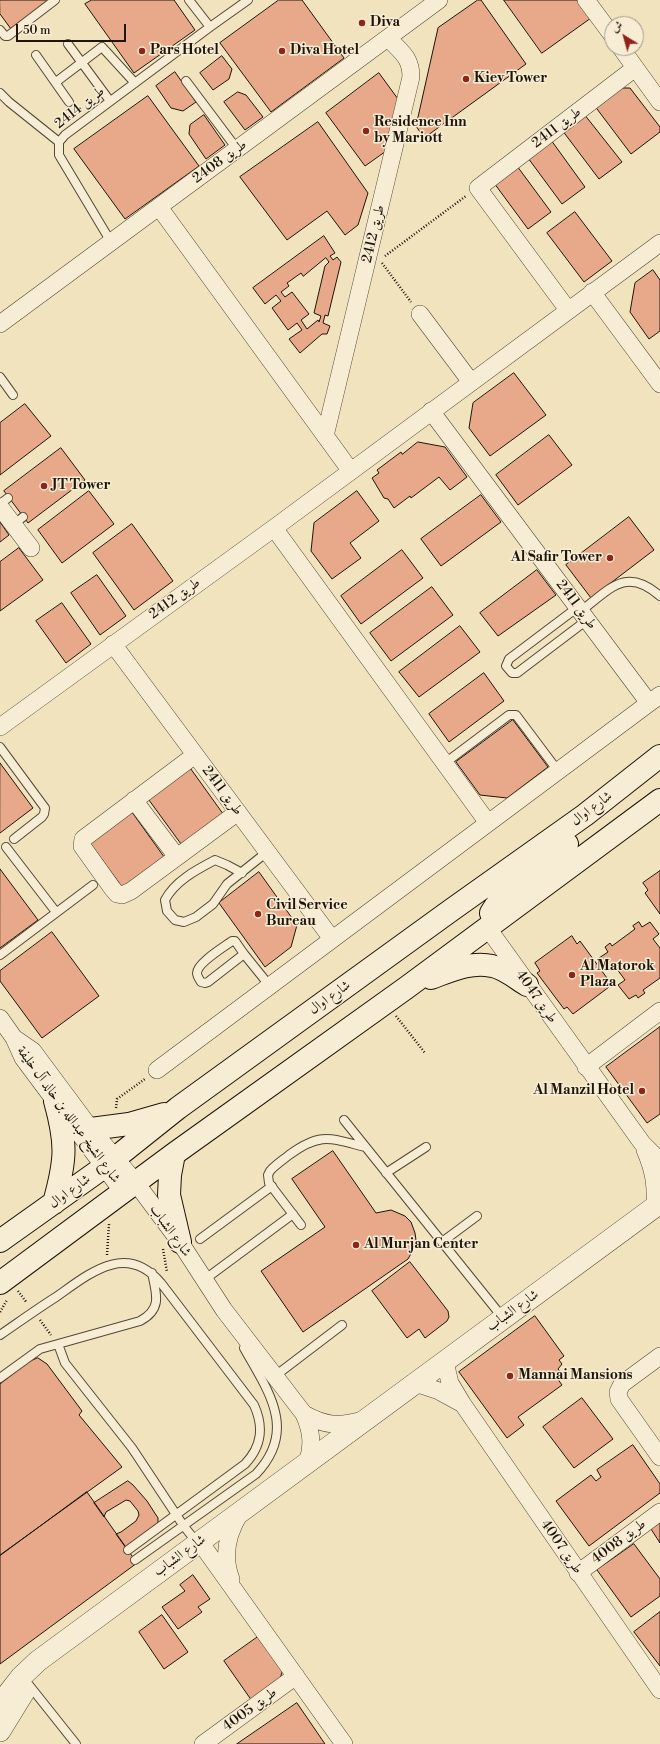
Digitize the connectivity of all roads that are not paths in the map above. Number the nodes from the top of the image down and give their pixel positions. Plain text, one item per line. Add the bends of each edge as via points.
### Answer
1 (55, 0) edge
2 (190, 0) edge
3 (248, 0) edge
4 (586, 0) edge
5 (434, 1) edge
6 (604, 25) edge
7 (210, 28) junction
8 (0, 30) edge
9 (388, 38) junction
10 (68, 44) dead end
11 (36, 55) dead end
12 (627, 56) edge
13 (82, 62) junction
14 (636, 68) junction
15 (56, 82) junction
16 (186, 82) dead end
17 (135, 83) junction
18 (0, 93) edge
19 (658, 95) edge
20 (110, 101) junction
21 (69, 102) dead end
22 (59, 142) junction
23 (237, 149) junction
24 (159, 207) junction
25 (111, 242) junction
26 (660, 243) edge
27 (592, 292) junction
28 (568, 310) junction
29 (420, 314) road end
30 (0, 324) edge
31 (0, 377) edge
32 (471, 382) junction
33 (660, 384) edge
34 (13, 395) dead end
35 (431, 411) junction
36 (325, 436) junction
37 (350, 470) junction
38 (4, 502) edge
39 (0, 504) edge
40 (274, 528) junction
41 (31, 548) dead end
42 (660, 596) edge
43 (582, 613) junction
44 (113, 644) junction
45 (655, 699) edge
46 (0, 727) edge
47 (0, 747) edge
48 (195, 755) junction
49 (660, 756) edge
50 (445, 763) junction
51 (558, 772) junction
52 (134, 800) junction
53 (660, 800) edge
54 (238, 812) junction
55 (585, 815) junction
56 (488, 823) junction
57 (14, 838) dead end
58 (6, 847) dead end
59 (267, 852) junction
60 (177, 857) junction
61 (242, 873) junction
62 (93, 885) dead end
63 (56, 912) junction
64 (487, 927) junction
65 (332, 939) junction
66 (244, 954) junction
67 (0, 955) edge
68 (269, 985) junction
69 (527, 985) junction
70 (406, 988) junction
71 (660, 1011) edge
72 (6, 1029) edge
73 (586, 1067) junction
74 (157, 1070) dead end
75 (55, 1101) junction
76 (178, 1108) junction
77 (344, 1120) dead end
78 (91, 1129) junction
79 (642, 1143) junction
80 (365, 1147) junction
81 (426, 1147) dead end
82 (174, 1154) junction
83 (660, 1161) edge
84 (110, 1163) junction
85 (386, 1173) junction
86 (272, 1186) junction
87 (129, 1188) junction
88 (54, 1204) junction
89 (658, 1205) edge
90 (293, 1214) junction
91 (477, 1216) dead end
92 (301, 1225) dead end
93 (3, 1237) edge
94 (181, 1241) junction
95 (442, 1242) junction
96 (152, 1272) junction
97 (204, 1280) junction
98 (9, 1284) edge
99 (224, 1310) junction
100 (503, 1319) junction
101 (342, 1324) dead end
102 (0, 1335) edge
103 (58, 1344) junction
104 (660, 1356) edge
105 (445, 1362) junction
106 (275, 1376) junction
107 (0, 1378) edge
108 (415, 1384) junction
109 (462, 1403) junction
110 (304, 1414) junction
111 (366, 1420) junction
112 (660, 1457) edge
113 (306, 1464) junction
114 (660, 1512) edge
115 (240, 1513) junction
116 (176, 1514) junction
117 (183, 1525) junction
118 (199, 1543) junction
119 (128, 1550) dead end
120 (135, 1560) dead end
121 (578, 1573) junction
122 (236, 1592) junction
123 (54, 1649) junction
124 (296, 1676) junction
125 (29, 1685) junction
126 (660, 1690) edge
127 (0, 1704) edge
128 (0, 1730) edge
129 (76, 1744) edge
130 (203, 1744) edge
131 (344, 1744) edge

1 - 8 lane via 8,36
2 - 7 lane
3 - 7 lane, طريق 2414
4 - 6 street
5 - 9 street, طريق 2408
7 - 17 lane, طريق 2414
9 - 23 street, طريق 2408
9 - 36 street, طريق 2412 via 407,58 411,66 411,77
10 - 13 lane
11 - 15 lane
12 - 14 street
13 - 15 lane
13 - 17 lane via 102,46
13 - 20 lane
14 - 19 street
14 - 28 street, طريق 2411 via 478,188
15 - 21 lane
16 - 23 lane
17 - 20 lane, طريق 2414
18 - 22 lane
20 - 22 lane, طريق 2414
22 - 25 lane, طريق 2414 via 58,155
23 - 24 street, طريق 2408
24 - 25 street, طريق 2408
24 - 36 street
25 - 30 street, طريق 2408
26 - 27 street, طريق 2412
27 - 28 street, طريق 2412
27 - 33 street
28 - 32 street, طريق 2412
29 - 32 street
31 - 34 lane
32 - 35 street, طريق 2412
35 - 37 street, طريق 2412
35 - 43 street, طريق 2411
36 - 37 street
37 - 40 street, طريق 2412
38 - 39 lane
38 - 41 street via 18,521
40 - 44 street, طريق 2412
40 - 50 street
42 - 43 lane via 645,584 629,580 612,588
43 - 43 lane via 517,673 509,671 506,666 509,659
43 - 45 street, طريق 2411
44 - 46 street, طريق 2412
44 - 48 street, طريق 2411
45 - 51 street, طريق 2411
47 - 57 lane via 45,808 42,817
48 - 52 street
48 - 54 street, طريق 2411
49 - 55 main road, شارع اوال
50 - 51 lane via 509,715 516,715
50 - 56 street
51 - 56 street, طريق 2411
52 - 60 street
52 - 60 street via 83,839 82,846 112,888 122,895 131,891
53 - 64 main road
54 - 59 street, طريق 2411
54 - 60 street
55 - 64 main road via 582,826 564,848 519,882 497,904 490,915
55 - 76 main road, شارع اوال
56 - 65 street, طريق 2411
58 - 63 lane
59 - 61 lane
59 - 65 street, طريق 2411
61 - 61 lane via 227,884 213,904 196,917 184,922 175,920 167,911 165,900 170,891 201,867 215,860
62 - 63 lane
63 - 67 lane
64 - 69 street, طريق 4047
64 - 70 main road
65 - 68 street, طريق 2411
66 - 66 lane via 208,982 201,982 198,977 197,970 201,964 232,941
66 - 68 lane
68 - 74 street, طريق 2411
69 - 70 main road via 493,966 477,965 458,968
69 - 73 street, طريق 4047
70 - 82 main road
71 - 73 street
72 - 75 street, شارع الشيخ عبدالله بن خالد آل خليفة via 23,1058
72 - 78 street, شارع الشيخ عبدالله بن خالد آل خليفة via 33,1050
73 - 79 street, طريق 4047
75 - 84 street, شارع الشيخ عبدالله بن خالد آل خليفة
75 - 88 main road via 64,1145 62,1172
76 - 78 main road via 129,1124
76 - 84 main road, شارع اوال
77 - 80 lane
78 - 84 street, شارع الشيخ عبدالله بن خالد آل خليفة
79 - 83 street, طريق 4047
79 - 89 street, طريق 4047 via 652,1165
80 - 85 lane
80 - 86 lane via 330,1139 311,1141 302,1145 270,1171 268,1179
81 - 85 lane
82 - 87 main road
82 - 94 main road via 169,1195
84 - 87 street, شارع الشيخ عبدالله بن خالد آل خليفة
84 - 88 main road, شارع اوال
85 - 95 lane
86 - 90 lane
86 - 94 lane
87 - 94 street, شارع الشباب
87 - 98 main road
88 - 93 main road, شارع اوال
89 - 100 street, شارع الشباب
90 - 92 lane
90 - 97 lane
91 - 95 lane
94 - 97 street, شارع الشباب
95 - 100 lane
96 - 102 lane via 134,1265 115,1263 93,1271
96 - 103 lane via 157,1297 152,1312 147,1317
96 - 116 lane via 254,1405 261,1425 258,1446 245,1464
97 - 99 street, شارع الشباب
99 - 106 street, شارع الشباب
99 - 117 lane via 275,1407 277,1438 270,1458 256,1474
100 - 105 street, شارع الشباب
101 - 106 lane
103 - 107 lane via 40,1349
103 - 116 lane via 65,1364 132,1448
104 - 112 street via 622,1384 618,1392 620,1399
105 - 108 street, شارع الشباب
105 - 109 street, طريق 4007 via 450,1384
106 - 110 street, شارع الشباب
108 - 109 street, طريق 4007 via 427,1386
108 - 111 street, شارع الشباب
109 - 121 street, طريق 4007
110 - 111 street, شارع الشباب via 318,1422 334,1425
110 - 113 street, شارع الشباب via 310,1426 312,1439 311,1452
111 - 113 street, شارع الشباب
113 - 115 street, شارع الشباب
114 - 121 street, طريق 4008
115 - 118 street, شارع الشباب
115 - 122 street via 231,1527 226,1560
116 - 117 lane
116 - 119 lane
117 - 118 lane
117 - 120 lane
118 - 122 street
118 - 123 street, شارع الشباب
121 - 126 street, طريق 4007
122 - 124 street
123 - 125 street, شارع الشباب
123 - 127 street, شارع الشباب via 32,1667
124 - 130 street, طريق 4005
124 - 131 street
125 - 128 street, شارع الشباب
125 - 129 lane

